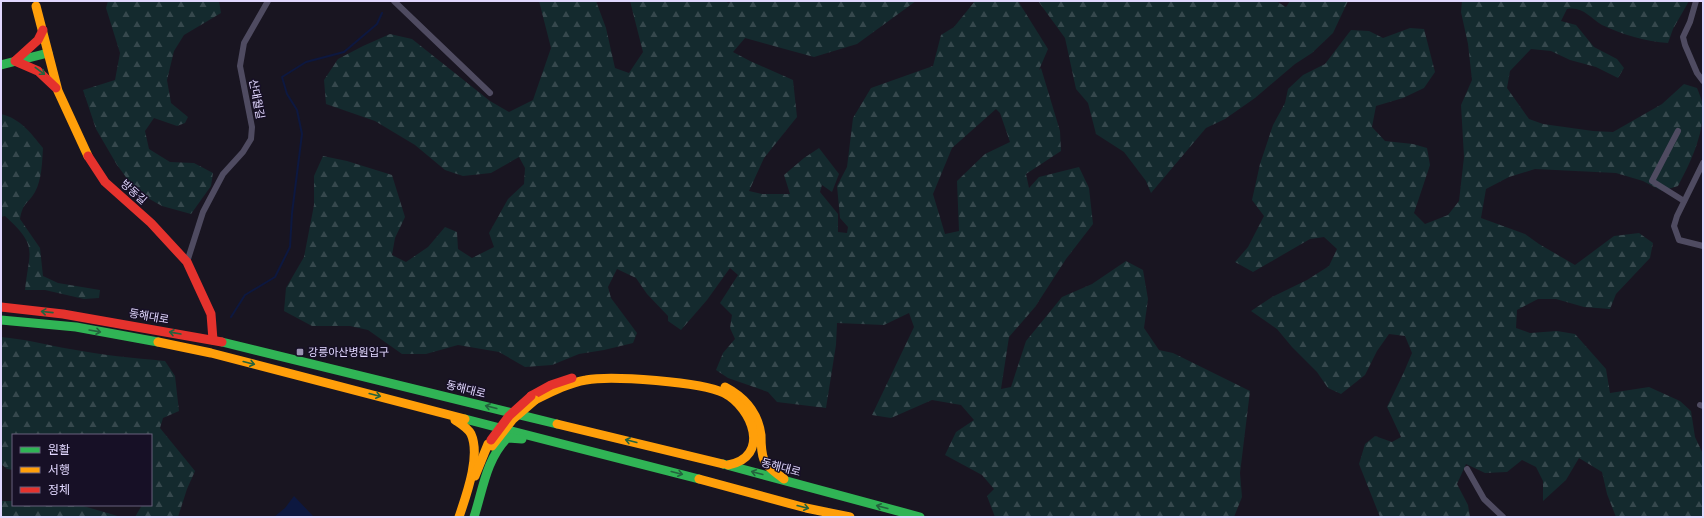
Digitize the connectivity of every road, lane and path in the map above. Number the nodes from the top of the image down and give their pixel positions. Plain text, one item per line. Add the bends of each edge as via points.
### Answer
1 (268, 1) edge
2 (394, 1) edge
3 (1696, 1) edge
4 (36, 6) dead end
5 (43, 30) junction
6 (48, 53) junction
7 (15, 60) junction
8 (1, 65) edge
9 (1703, 82) edge
10 (58, 91) junction
11 (490, 93) dead end
12 (1678, 131) dead end
13 (1703, 163) edge
14 (1684, 201) junction
15 (1703, 246) edge
16 (187, 262) junction
17 (1, 307) edge
18 (1, 320) edge
19 (213, 340) junction
20 (211, 353) junction
21 (533, 398) junction
22 (404, 402) junction
23 (490, 445) junction
24 (597, 454) junction
25 (728, 465) junction
26 (1467, 469) dead end
27 (786, 481) junction
28 (459, 517) edge
29 (464, 517) edge
30 (468, 517) edge
31 (474, 517) edge
32 (850, 517) edge
33 (920, 517) edge
34 (1503, 517) edge

1 - 16 street, 산대월길 via 244,43 240,66 252,127 251,139 223,174 203,212
2 - 11 street
3 - 9 street via 1683,37
4 - 5 main road, 방동길
5 - 6 main road, 방동길
5 - 7 main road via 38,40
6 - 7 main road
6 - 10 main road, 방동길
7 - 8 main road
7 -> 10 main road via 32,66 45,75
10 - 16 main road, 방동길 via 87,155 105,182 151,223
12 - 14 street via 1652,181
13 - 14 street
14 - 15 street via 1676,216 1676,234 1679,240
16 - 19 main road, 방동길 via 210,314
19 -> 17 main road, 동해대로 via 63,314
18 -> 20 main road via 76,328
19 - 20 main road, 방동길
25 -> 19 main road, 동해대로
20 -> 22 main road
21 - 23 main road, bridge
21 - 25 main road via 587,379 621,379 698,386 723,393 740,405 754,428 754,442 747,457 739,463
21 - 27 main road via 551,385 574,377 600,373 692,379 727,388 746,402 754,414 759,426 765,460 769,467
22 - 24 main road
22 - 28 main road via 451,418 464,425 472,437 474,456
23 - 29 main road via 476,470
23 - 30 main road
24 - 31 main road via 517,437 507,438 499,445 488,464
24 -> 32 main road
27 -> 25 main road, 동해대로
26 - 34 street via 1484,499
33 -> 27 main road, 동해대로

